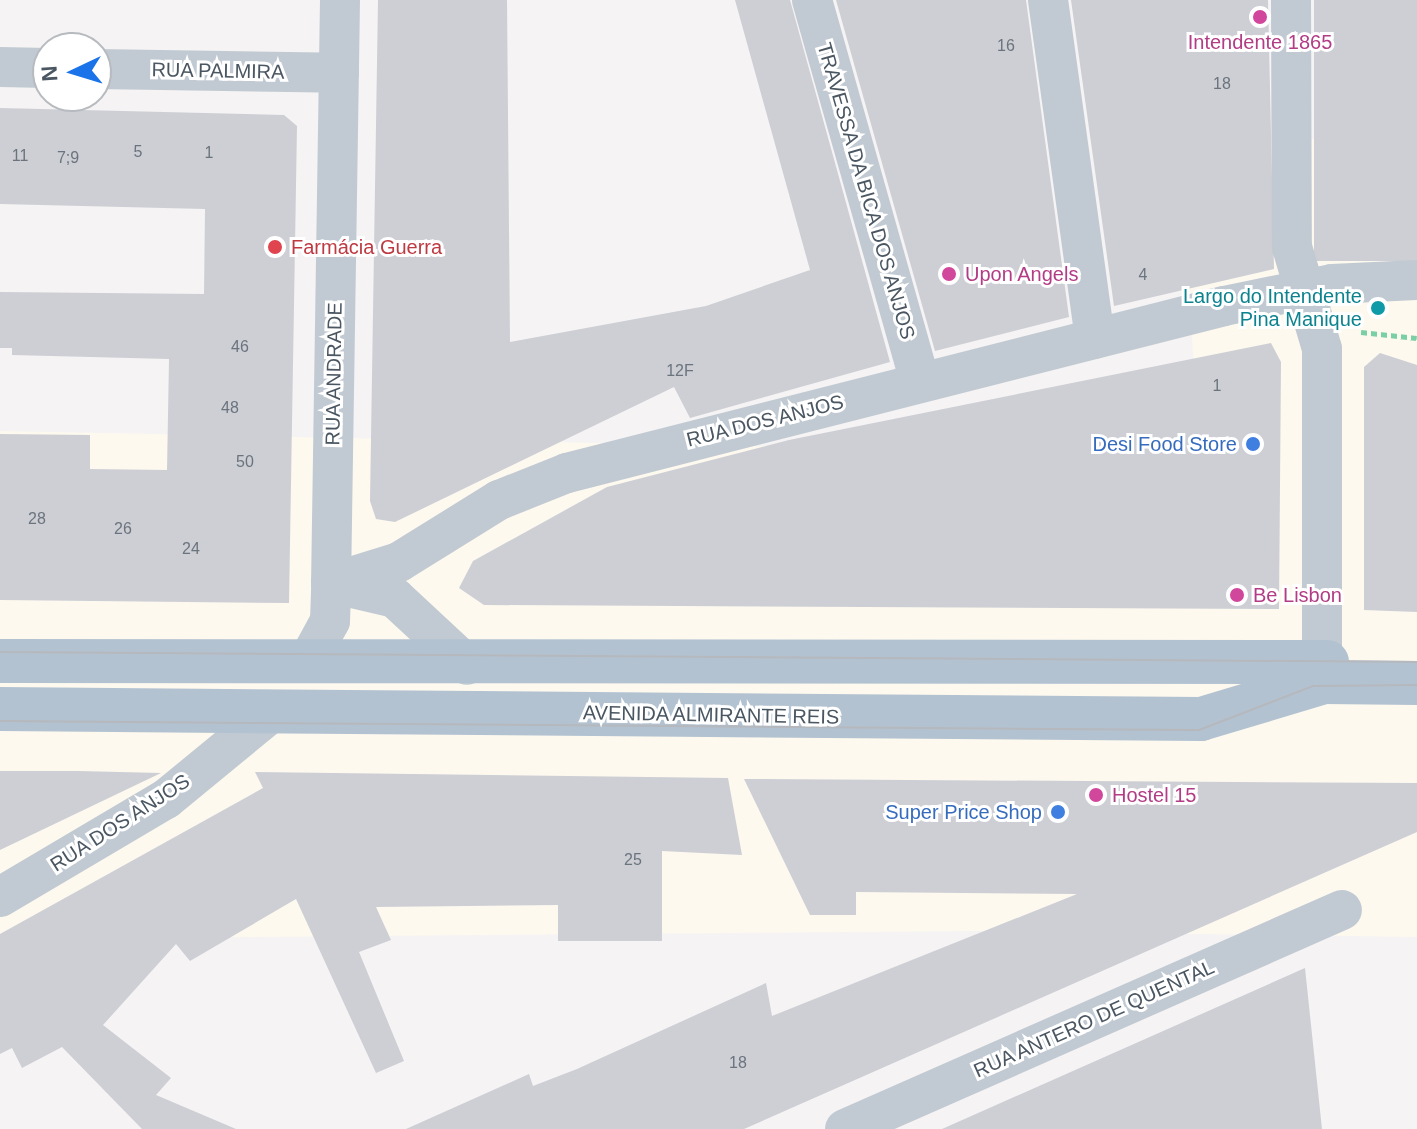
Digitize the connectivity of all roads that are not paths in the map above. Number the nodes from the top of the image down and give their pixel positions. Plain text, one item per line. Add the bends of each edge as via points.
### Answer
1 (340, 0) edge
2 (812, 0) edge
3 (1048, 0) edge
4 (1291, 0) edge
5 (0, 67) edge
6 (32, 68) edge
7 (112, 69) edge
8 (339, 73) junction
9 (1417, 280) edge
10 (1302, 290) junction
11 (1095, 339) junction
12 (920, 382) junction
13 (394, 581) junction
14 (331, 583) junction
15 (0, 661) edge
16 (1322, 662) junction
17 (307, 663) junction
18 (1417, 663) edge
19 (467, 665) junction
20 (1417, 683) edge
21 (0, 709) edge
22 (273, 711) junction
23 (0, 897) edge
24 (1342, 910) dead end
25 (845, 1129) edge

1 - 8 street, RUA ANDRADE
2 - 12 street, TRAVESSA DA BICA DOS ANJOS
3 - 11 street
4 - 10 street via 1292,247
5 - 6 street
7 - 8 street, RUA PALMIRA
8 - 14 street, RUA ANDRADE
9 - 10 street
10 - 11 street, RUA DOS ANJOS
10 - 16 street via 1322,349
11 - 12 street, RUA DOS ANJOS
12 - 13 street, RUA DOS ANJOS via 567,473 499,500
13 - 14 street, RUA DOS ANJOS
13 - 19 street
14 - 17 street via 330,621
15 - 17 main road
16 - 18 main road
16 - 19 main road
17 - 19 main road
17 - 22 main road
20 - 22 main road, AVENIDA ALMIRANTE REIS via 1324,682 1201,719
21 - 22 main road, AVENIDA ALMIRANTE REIS
22 - 23 street, RUA DOS ANJOS via 166,799
24 - 25 street, RUA ANTERO DE QUENTAL

